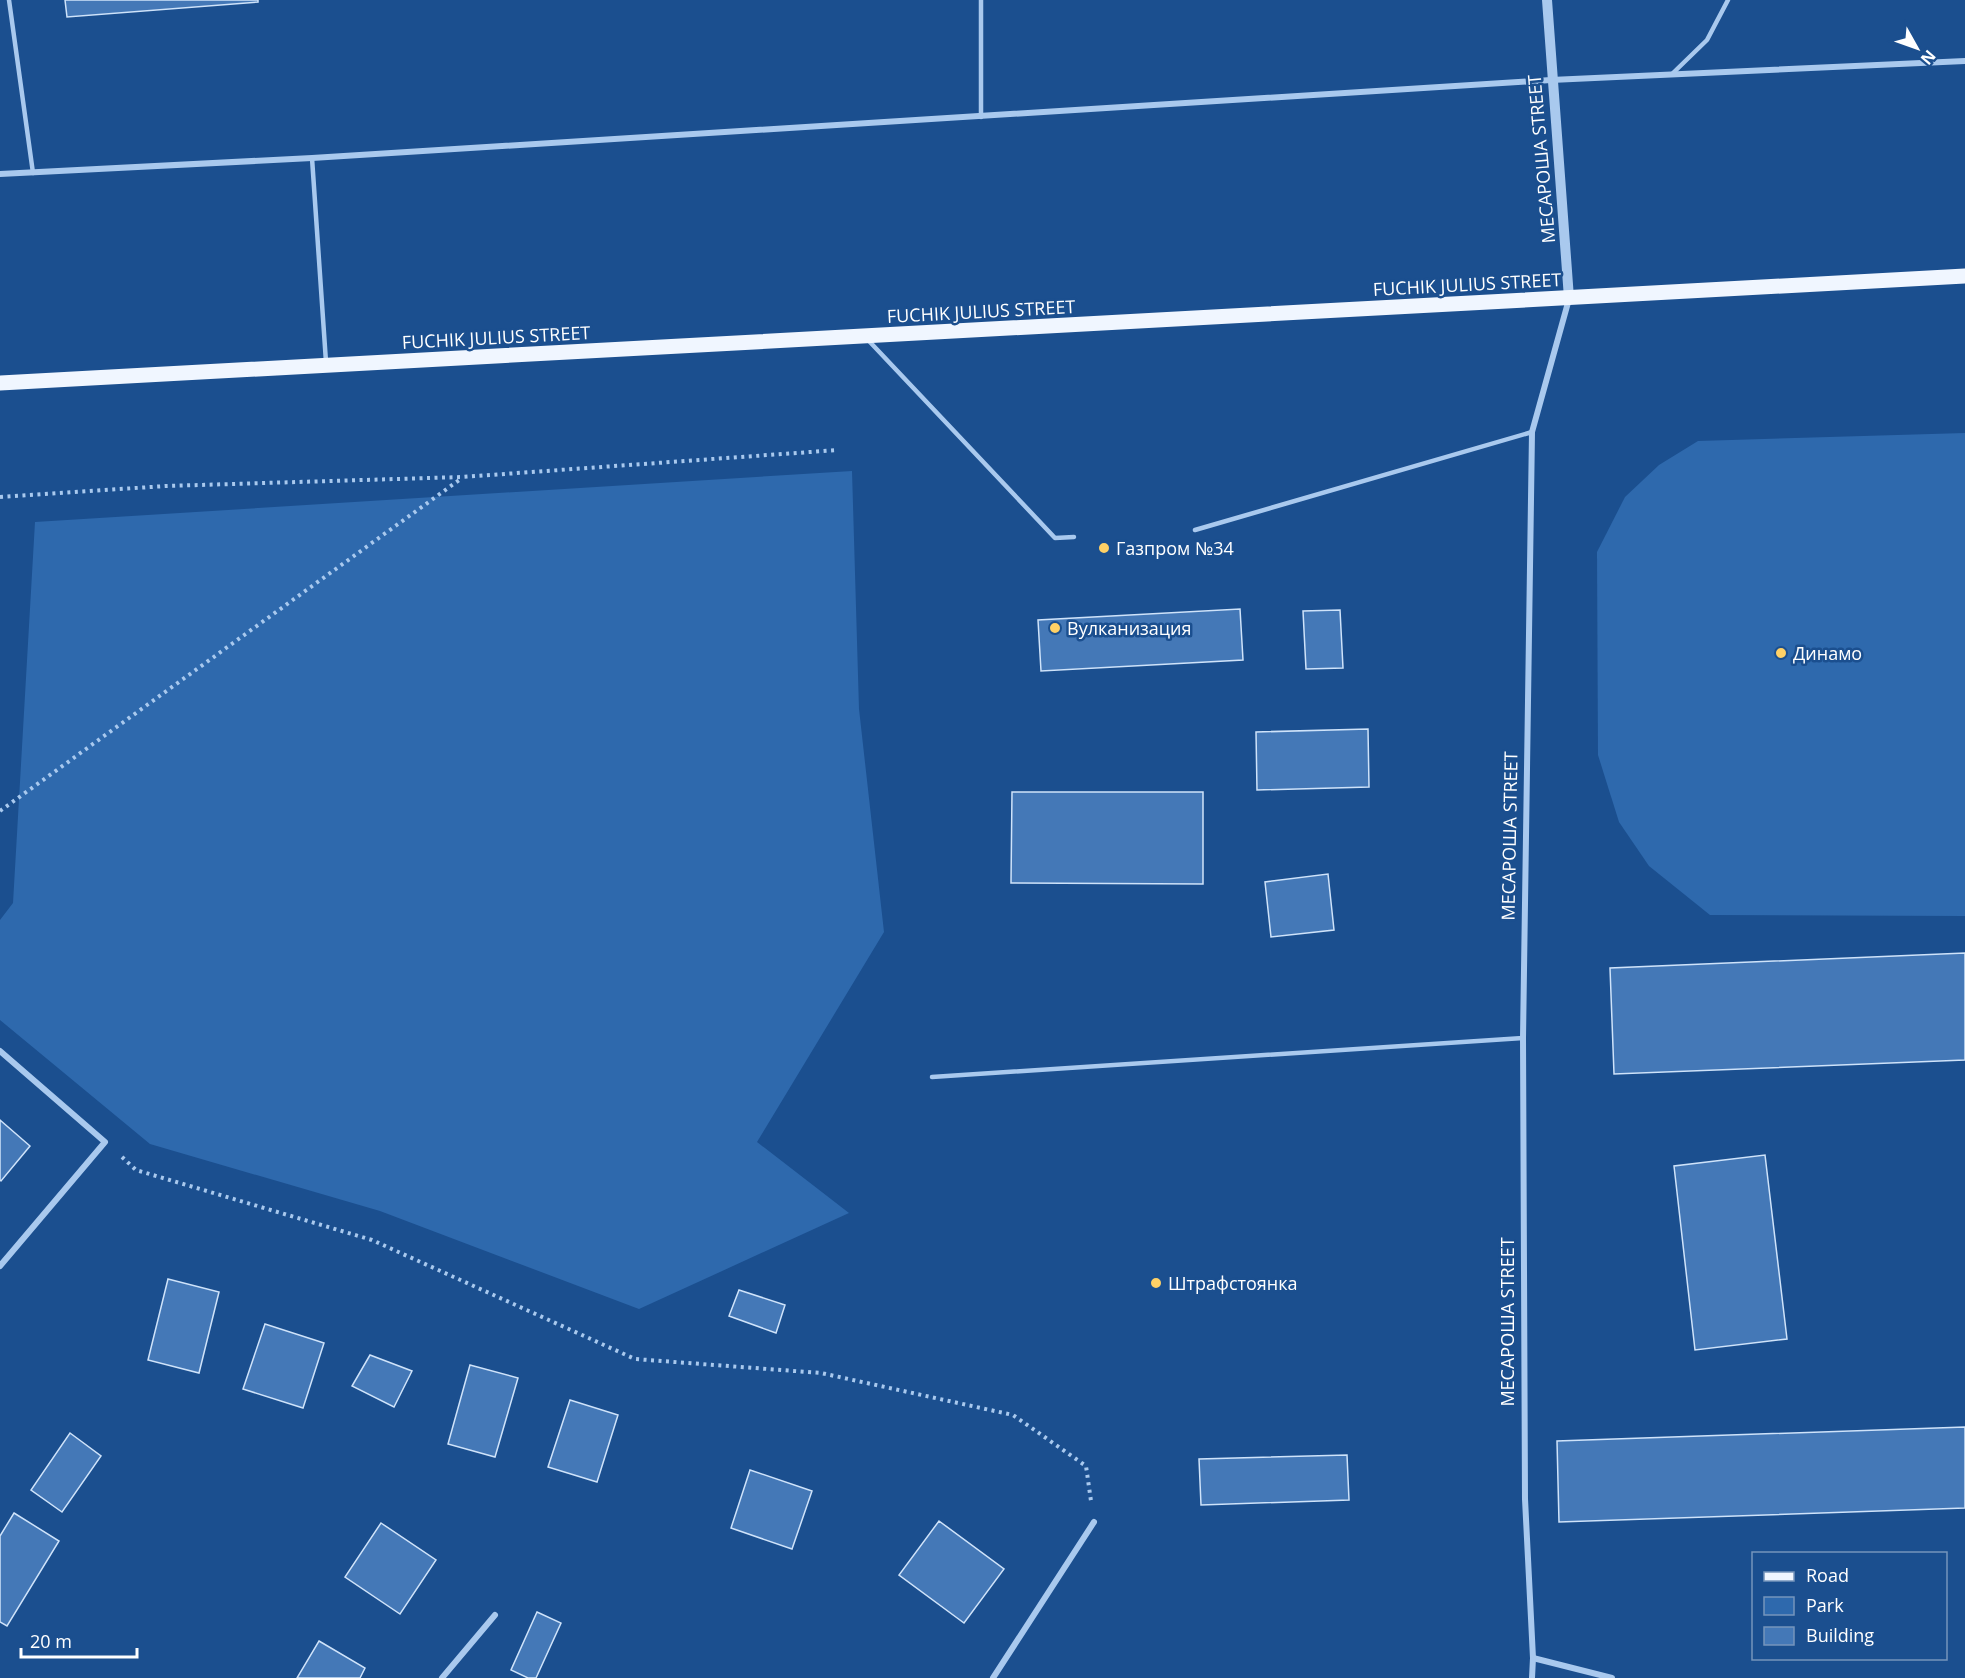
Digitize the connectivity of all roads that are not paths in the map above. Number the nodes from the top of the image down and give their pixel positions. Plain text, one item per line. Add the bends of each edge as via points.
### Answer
1 (9, 0) edge
2 (981, 0) edge
3 (1547, 0) edge
4 (1728, 0) edge
5 (1965, 61) edge
6 (1672, 74) junction
7 (1551, 80) junction
8 (981, 117) junction
9 (312, 158) junction
10 (33, 173) junction
11 (0, 174) edge
12 (1965, 276) edge
13 (1569, 298) junction
14 (866, 336) junction
15 (326, 365) junction
16 (0, 383) edge
17 (1532, 432) junction
18 (1195, 530) dead end
19 (1074, 537) dead end
20 (1523, 1038) junction
21 (0, 1052) edge
22 (932, 1077) dead end
23 (0, 1266) edge
24 (1094, 1522) road end
25 (495, 1615) dead end
26 (1533, 1659) junction
27 (442, 1678) edge
28 (993, 1678) edge
29 (1532, 1678) edge
30 (1612, 1678) edge

1 - 10 lane
2 - 8 lane
3 - 7 street, МЕСАРОША STREET
4 - 6 lane via 1707,40
5 - 6 street
6 - 7 street
7 - 8 street
7 - 13 street, МЕСАРОША STREET
8 - 9 street
9 - 10 street
9 - 15 lane
10 - 11 street
12 - 13 main road, FUCHIK JULIUS STREET
13 - 14 main road, FUCHIK JULIUS STREET
13 - 17 street, МЕСАРОША STREET
14 - 15 main road, FUCHIK JULIUS STREET
14 - 19 lane via 1055,538
15 - 16 main road, FUCHIK JULIUS STREET
17 - 18 lane
17 - 20 street, МЕСАРОША STREET
20 - 22 lane
20 - 26 street, МЕСАРОША STREET via 1525,1499
21 - 23 street via 105,1142
24 - 28 street
25 - 27 street
26 - 29 street, МЕСАРОША STREET
26 - 30 street

